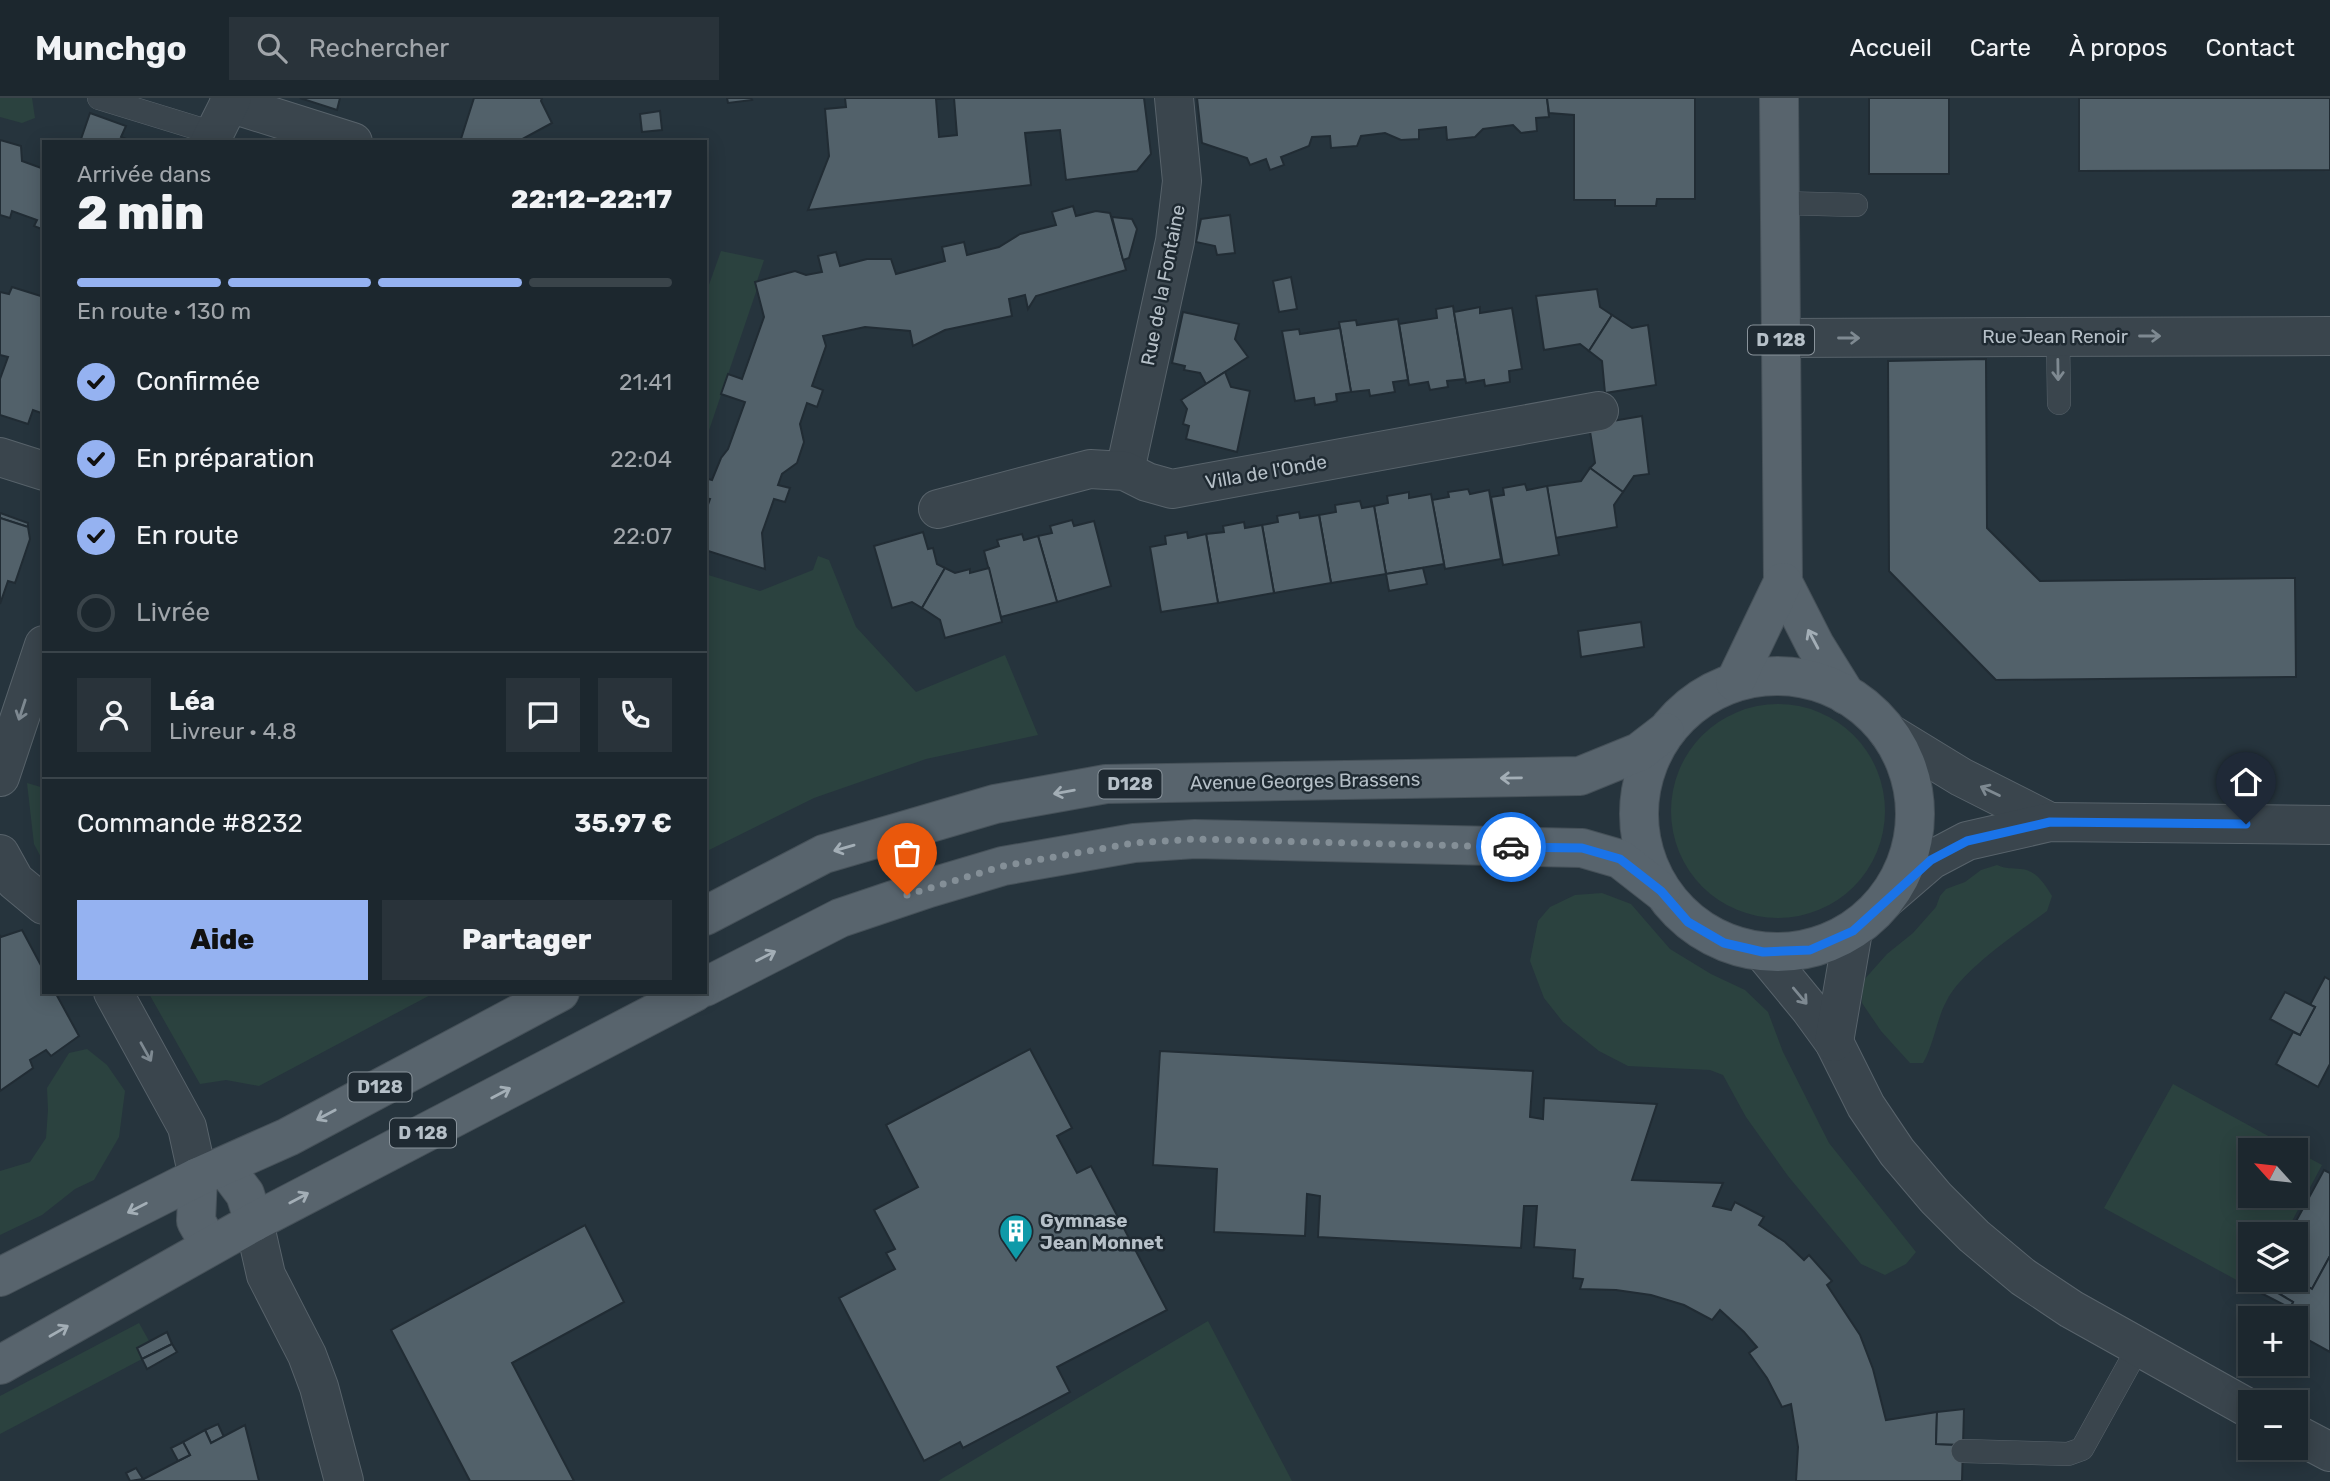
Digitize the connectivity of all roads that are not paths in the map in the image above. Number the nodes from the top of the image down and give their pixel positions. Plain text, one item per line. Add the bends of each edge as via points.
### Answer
1 (99, 98) edge
2 (1174, 98) edge
3 (1779, 98) edge
4 (221, 119) edge
5 (342, 140) edge
6 (1780, 203) junction
7 (1856, 205) dead end
8 (2058, 336) junction
9 (2330, 336) edge
10 (1781, 338) junction
11 (2059, 403) dead end
12 (1599, 411) dead end
13 (0, 457) edge
14 (42, 470) edge
15 (1125, 471) junction
16 (937, 509) dead end
17 (1783, 582) junction
18 (42, 651) edge
19 (1735, 682) junction
20 (1846, 695) junction
21 (1665, 732) junction
22 (1889, 733) junction
23 (0, 777) edge
24 (2050, 822) junction
25 (2330, 825) edge
26 (0, 854) edge
27 (1661, 891) junction
28 (1888, 897) junction
29 (42, 903) edge
30 (707, 915) edge
31 (1853, 931) junction
32 (1763, 952) junction
33 (707, 986) edge
34 (114, 994) edge
35 (556, 994) edge
36 (691, 994) edge
37 (1834, 1042) junction
38 (211, 1171) junction
39 (254, 1222) junction
40 (210, 1246) junction
41 (266, 1275) junction
42 (0, 1278) edge
43 (2138, 1348) junction
44 (0, 1365) edge
45 (2238, 1402) edge
46 (2308, 1440) edge
47 (1963, 1451) dead end
48 (2330, 1452) edge
49 (344, 1481) edge

1 - 4 lane
2 - 15 street, Rue de la Fontaine via 1182,181 1175,241
3 - 6 main road, D 128
4 - 5 street
6 - 7 lane
6 - 10 main road, D 128
8 -> 9 street, Rue Jean Renoir
10 -> 8 street, Rue Jean Renoir
8 -> 11 lane
10 - 17 main road, D 128
12 - 15 street, Villa de l'Onde via 1172,489
13 - 14 street
15 - 16 street, Villa de l'Onde via 1090,469
17 - 19 main road, D 128
20 -> 17 main road, D 128
18 -> 23 street
19 - 20 main road via 1777,675 1820,682
19 - 21 main road via 1696,701
20 - 22 main road
21 - 27 main road via 1645,771 1638,813 1644,854
21 -> 30 main road, Avenue Georges Brassens / D128 via 1639,752 1580,776 1106,784 995,804 824,854
24 -> 22 street via 1961,777
22 - 28 main road via 1909,772 1915,815 1908,859
24 - 25 street
24 - 28 street via 1967,841 1931,860
26 - 29 street via 15,881
27 - 32 main road via 1688,922 1724,943
33 -> 27 main road via 840,918 929,888 1003,866 1134,843 1195,839 1582,848 1620,859
28 - 31 main road
31 - 32 main road via 1810,950
31 - 37 street
32 -> 37 street
34 -> 38 street
35 -> 38 main road, D128 via 288,1137
39 -> 36 main road, D 128
37 - 43 street via 1866,1106 1897,1152 1964,1227 2023,1278
38 - 39 main road via 245,1194
38 - 40 main road via 195,1200 196,1221
38 -> 42 main road, D128
39 - 40 main road, D 128
39 - 41 street
40 - 41 street via 232,1262
44 -> 40 main road, D 128
41 - 49 street via 319,1387
43 - 45 street
43 - 47 lane via 2082,1449 2068,1454
46 - 48 street

